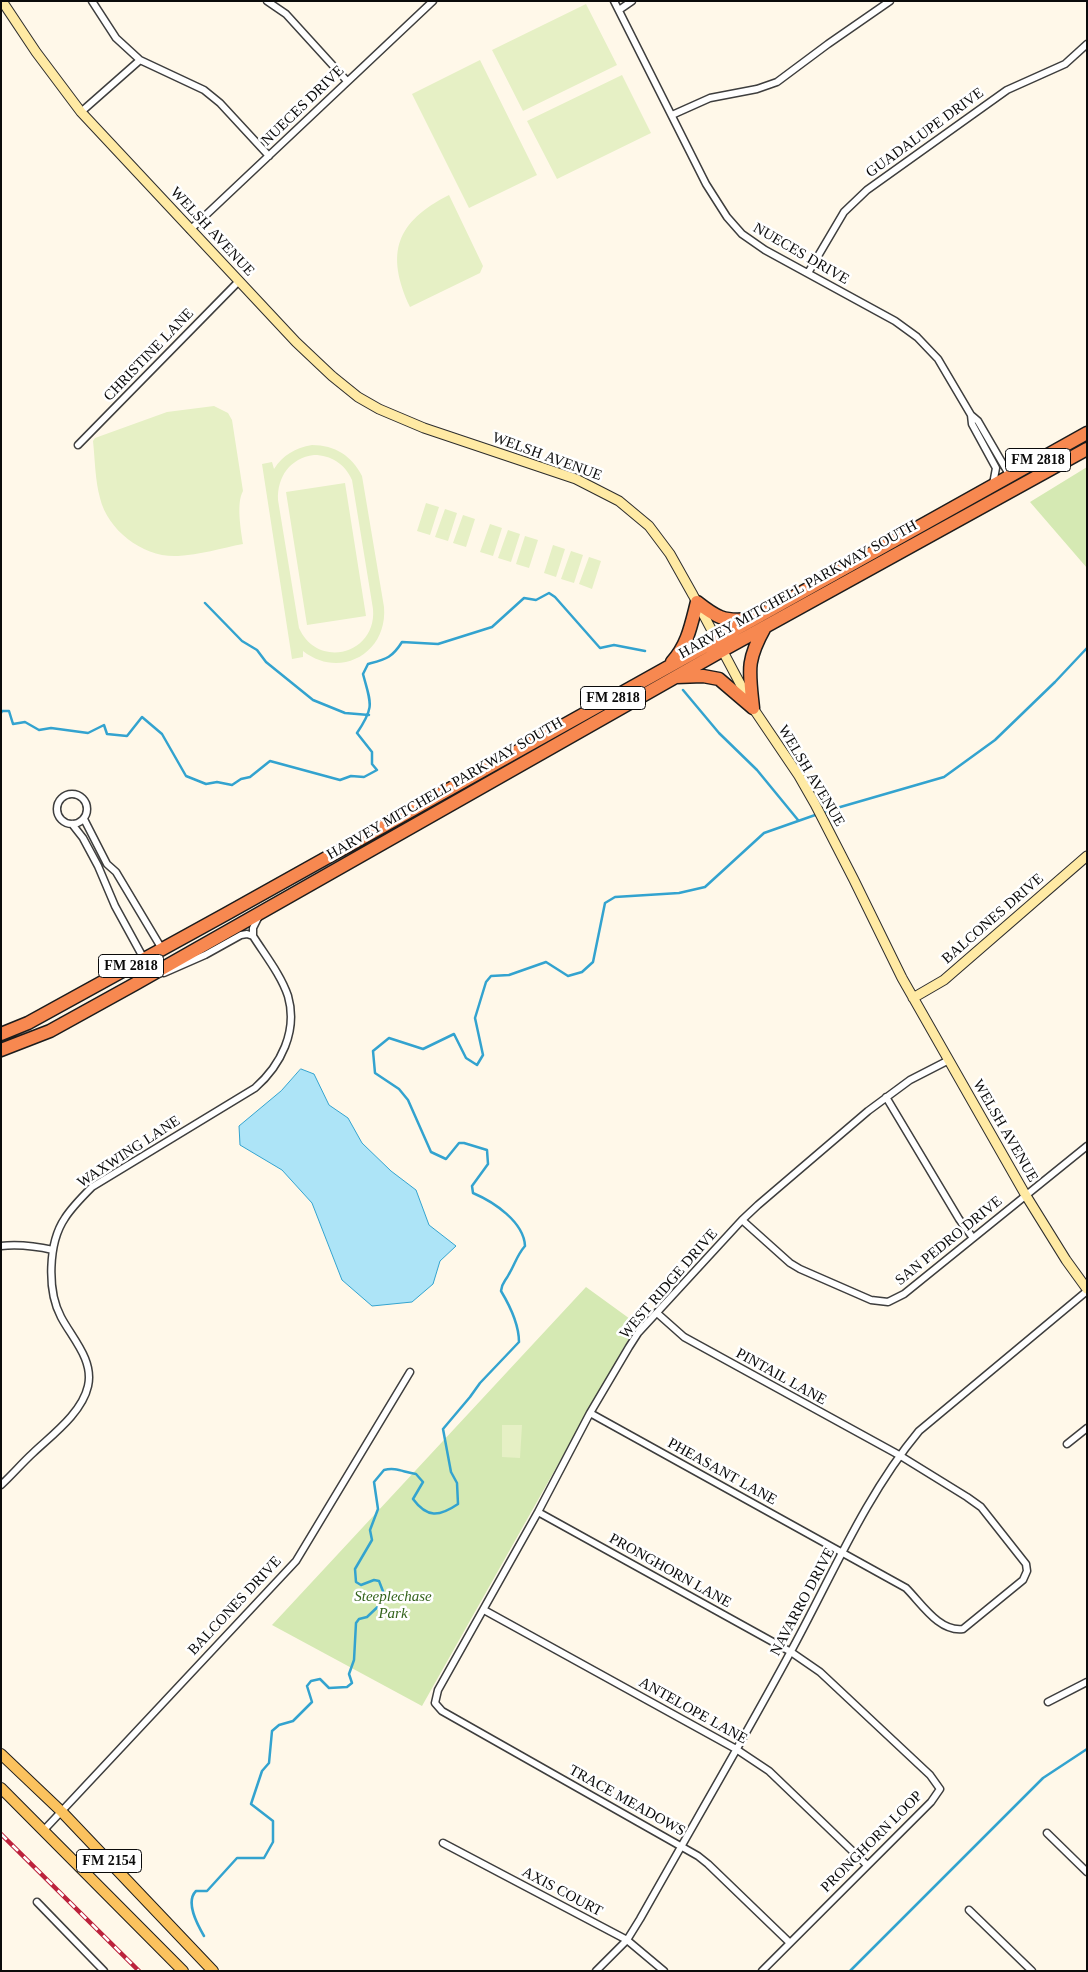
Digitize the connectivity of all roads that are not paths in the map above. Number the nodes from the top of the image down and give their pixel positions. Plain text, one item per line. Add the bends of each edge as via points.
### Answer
1 (2, 1) edge
2 (92, 1) edge
3 (268, 1) edge
4 (434, 1) edge
5 (614, 1) edge
6 (632, 1) edge
7 (890, 1) edge
8 (620, 10) junction
9 (1087, 44) edge
10 (140, 60) junction
11 (347, 81) junction
12 (81, 112) junction
13 (672, 115) junction
14 (269, 156) junction
15 (190, 230) junction
16 (808, 274) junction
17 (239, 281) junction
18 (971, 415) junction
19 (1087, 433) edge
20 (78, 445) dead end
21 (1087, 449) edge
22 (1010, 476) junction
23 (993, 485) junction
24 (1002, 496) junction
25 (697, 602) junction
26 (754, 618) junction
27 (766, 626) junction
28 (720, 645) junction
29 (671, 672) junction
30 (753, 708) junction
31 (84, 819) junction
32 (72, 824) junction
33 (1087, 856) edge
34 (260, 913) junction
35 (253, 936) junction
36 (162, 949) junction
37 (144, 958) junction
38 (135, 984) junction
39 (913, 998) junction
40 (50, 1031) junction
41 (1, 1034) edge
42 (1, 1050) edge
43 (1, 1054) edge
44 (949, 1060) junction
45 (886, 1097) junction
46 (1087, 1146) edge
47 (1025, 1194) junction
48 (742, 1220) junction
49 (973, 1238) junction
50 (1, 1246) edge
51 (53, 1250) junction
52 (1087, 1290) edge
53 (656, 1313) junction
54 (410, 1372) dead end
55 (590, 1413) junction
56 (1087, 1428) edge
57 (1067, 1444) dead end
58 (899, 1455) junction
59 (1, 1485) edge
60 (538, 1512) junction
61 (843, 1553) junction
62 (484, 1610) junction
63 (791, 1652) junction
64 (1087, 1682) edge
65 (1048, 1702) dead end
66 (435, 1703) joint
67 (736, 1749) junction
68 (1, 1754) edge
69 (1, 1788) edge
70 (62, 1812) junction
71 (44, 1830) junction
72 (1047, 1833) dead end
73 (443, 1843) dead end
74 (681, 1846) junction
75 (867, 1866) junction
76 (1087, 1872) edge
77 (38, 1902) dead end
78 (969, 1910) dead end
79 (626, 1940) junction
80 (790, 1943) junction
81 (104, 1971) edge
82 (183, 1971) edge
83 (213, 1971) edge
84 (596, 1971) edge
85 (664, 1971) edge
86 (762, 1971) edge
87 (1032, 1971) edge

1 - 12 main road, WELSH AVENUE
2 - 10 street via 116,38
3 - 11 street via 286,14
4 - 11 street, NUECES DRIVE
5 - 8 street, NUECES DRIVE
6 - 8 street
7 - 13 street via 777,82 710,98
8 - 13 street, NUECES DRIVE
9 - 16 street, GUADALUPE DRIVE via 1065,64 1007,90 867,190 844,212
10 - 12 street
10 - 14 street via 204,90
11 - 14 street, NUECES DRIVE
12 - 15 main road, WELSH AVENUE
13 - 16 street, NUECES DRIVE via 706,184 727,218 756,245
14 - 15 street, NUECES DRIVE
15 - 17 main road, WELSH AVENUE
16 - 18 street, NUECES DRIVE via 895,321 917,337 938,359
17 - 20 street, CHRISTINE LANE
17 - 25 main road, WELSH AVENUE via 314,361 368,403 424,428 576,479 619,502 652,529
18 - 22 street, NUECES DRIVE via 978,421
18 - 23 street, NUECES DRIVE via 972,424 996,468
19 - 22 highway, HARVEY MITCHELL PARKWAY SOUTH / FM 2818
21 - 24 highway, HARVEY MITCHELL PARKWAY SOUTH / FM 2818
22 - 23 highway, HARVEY MITCHELL PARKWAY SOUTH / FM 2818
22 - 24 highway
23 - 26 highway, HARVEY MITCHELL PARKWAY SOUTH / FM 2818
24 - 27 highway, HARVEY MITCHELL PARKWAY SOUTH / FM 2818
25 - 26 highway via 715,616 727,620
25 - 28 main road, WELSH AVENUE
25 - 29 highway via 687,641
26 - 28 highway, HARVEY MITCHELL PARKWAY SOUTH / FM 2818
27 - 28 highway, HARVEY MITCHELL PARKWAY SOUTH / FM 2818
27 - 30 highway via 755,645 749,669
28 - 29 highway, HARVEY MITCHELL PARKWAY SOUTH / FM 2818
28 - 30 main road, WELSH AVENUE
29 - 30 highway via 719,680
29 - 34 highway, HARVEY MITCHELL PARKWAY SOUTH / FM 2818
29 - 36 highway, HARVEY MITCHELL PARKWAY SOUTH / FM 2818
30 - 39 main road, WELSH AVENUE via 815,804
31 - 32 street
31 - 32 street via 88,810 85,802 74,794 65,796 59,803 58,812 62,820
31 - 36 street via 106,864 116,872
32 - 37 street via 83,838
33 - 39 main road, BALCONES DRIVE via 944,980
34 - 35 street
34 - 38 highway, HARVEY MITCHELL PARKWAY SOUTH / FM 2818
35 - 38 street via 241,935 179,968
35 - 51 street, WAXWING LANE via 288,996 290,1028 286,1047 275,1067 255,1088 92,1187 64,1220
36 - 37 highway, HARVEY MITCHELL PARKWAY SOUTH / FM 2818
37 - 41 highway, HARVEY MITCHELL PARKWAY SOUTH / FM 2818
38 - 40 highway, HARVEY MITCHELL PARKWAY SOUTH / FM 2818
39 - 44 main road, WELSH AVENUE
40 - 42 highway, HARVEY MITCHELL PARKWAY SOUTH / FM 2818
40 - 43 highway
44 - 45 street, WEST RIDGE DRIVE via 910,1080
44 - 47 main road, WELSH AVENUE
45 - 48 street, WEST RIDGE DRIVE
45 - 49 street
46 - 47 street, SAN PEDRO DRIVE
47 - 49 street, SAN PEDRO DRIVE
47 - 52 main road, WELSH AVENUE
48 - 49 street, SAN PEDRO DRIVE via 800,1269 871,1300 888,1302 904,1294
48 - 53 street, WEST RIDGE DRIVE
50 - 51 street via 32,1245
51 - 59 street, WAXWING LANE via 51,1273 56,1306 80,1347 88,1386 78,1408
52 - 58 street, NAVARRO DRIVE via 919,1431
53 - 55 street, WEST RIDGE DRIVE via 638,1333
53 - 58 street, PINTAIL LANE via 684,1337
54 - 70 street, BALCONES DRIVE via 296,1561
55 - 60 street, WEST RIDGE DRIVE
55 - 61 street, PHEASANT LANE
56 - 57 street
58 - 61 street, NAVARRO DRIVE
58 - 61 street, PINTAIL LANE via 981,1507 1026,1564 1023,1580 963,1629 953,1630 941,1625 906,1588
60 - 62 street, WEST RIDGE DRIVE
60 - 63 street, PRONGHORN LANE
61 - 63 street, NAVARRO DRIVE
62 - 66 street, WEST RIDGE DRIVE via 438,1690
62 - 67 street, ANTELOPE LANE
63 - 67 street, NAVARRO DRIVE
63 - 75 street, PRONGHORN LOOP via 820,1672 930,1775 940,1789
64 - 65 street
66 - 74 street, TRACE MEADOWS via 442,1711
67 - 74 street, NAVARRO DRIVE
67 - 75 street, ANTELOPE LANE via 769,1770
68 - 70 main road, FM 2154
69 - 71 main road, FM 2154
70 - 71 street, BALCONES DRIVE
70 - 83 main road, FM 2154
71 - 82 main road, FM 2154
72 - 76 street
73 - 79 street, AXIS COURT
74 - 79 street, NAVARRO DRIVE
74 - 80 street, TRACE MEADOWS via 708,1864
75 - 80 street, PRONGHORN LOOP
77 - 81 street
78 - 87 street
79 - 84 street, NAVARRO DRIVE
79 - 85 street, AXIS COURT
80 - 86 street, PRONGHORN LOOP

